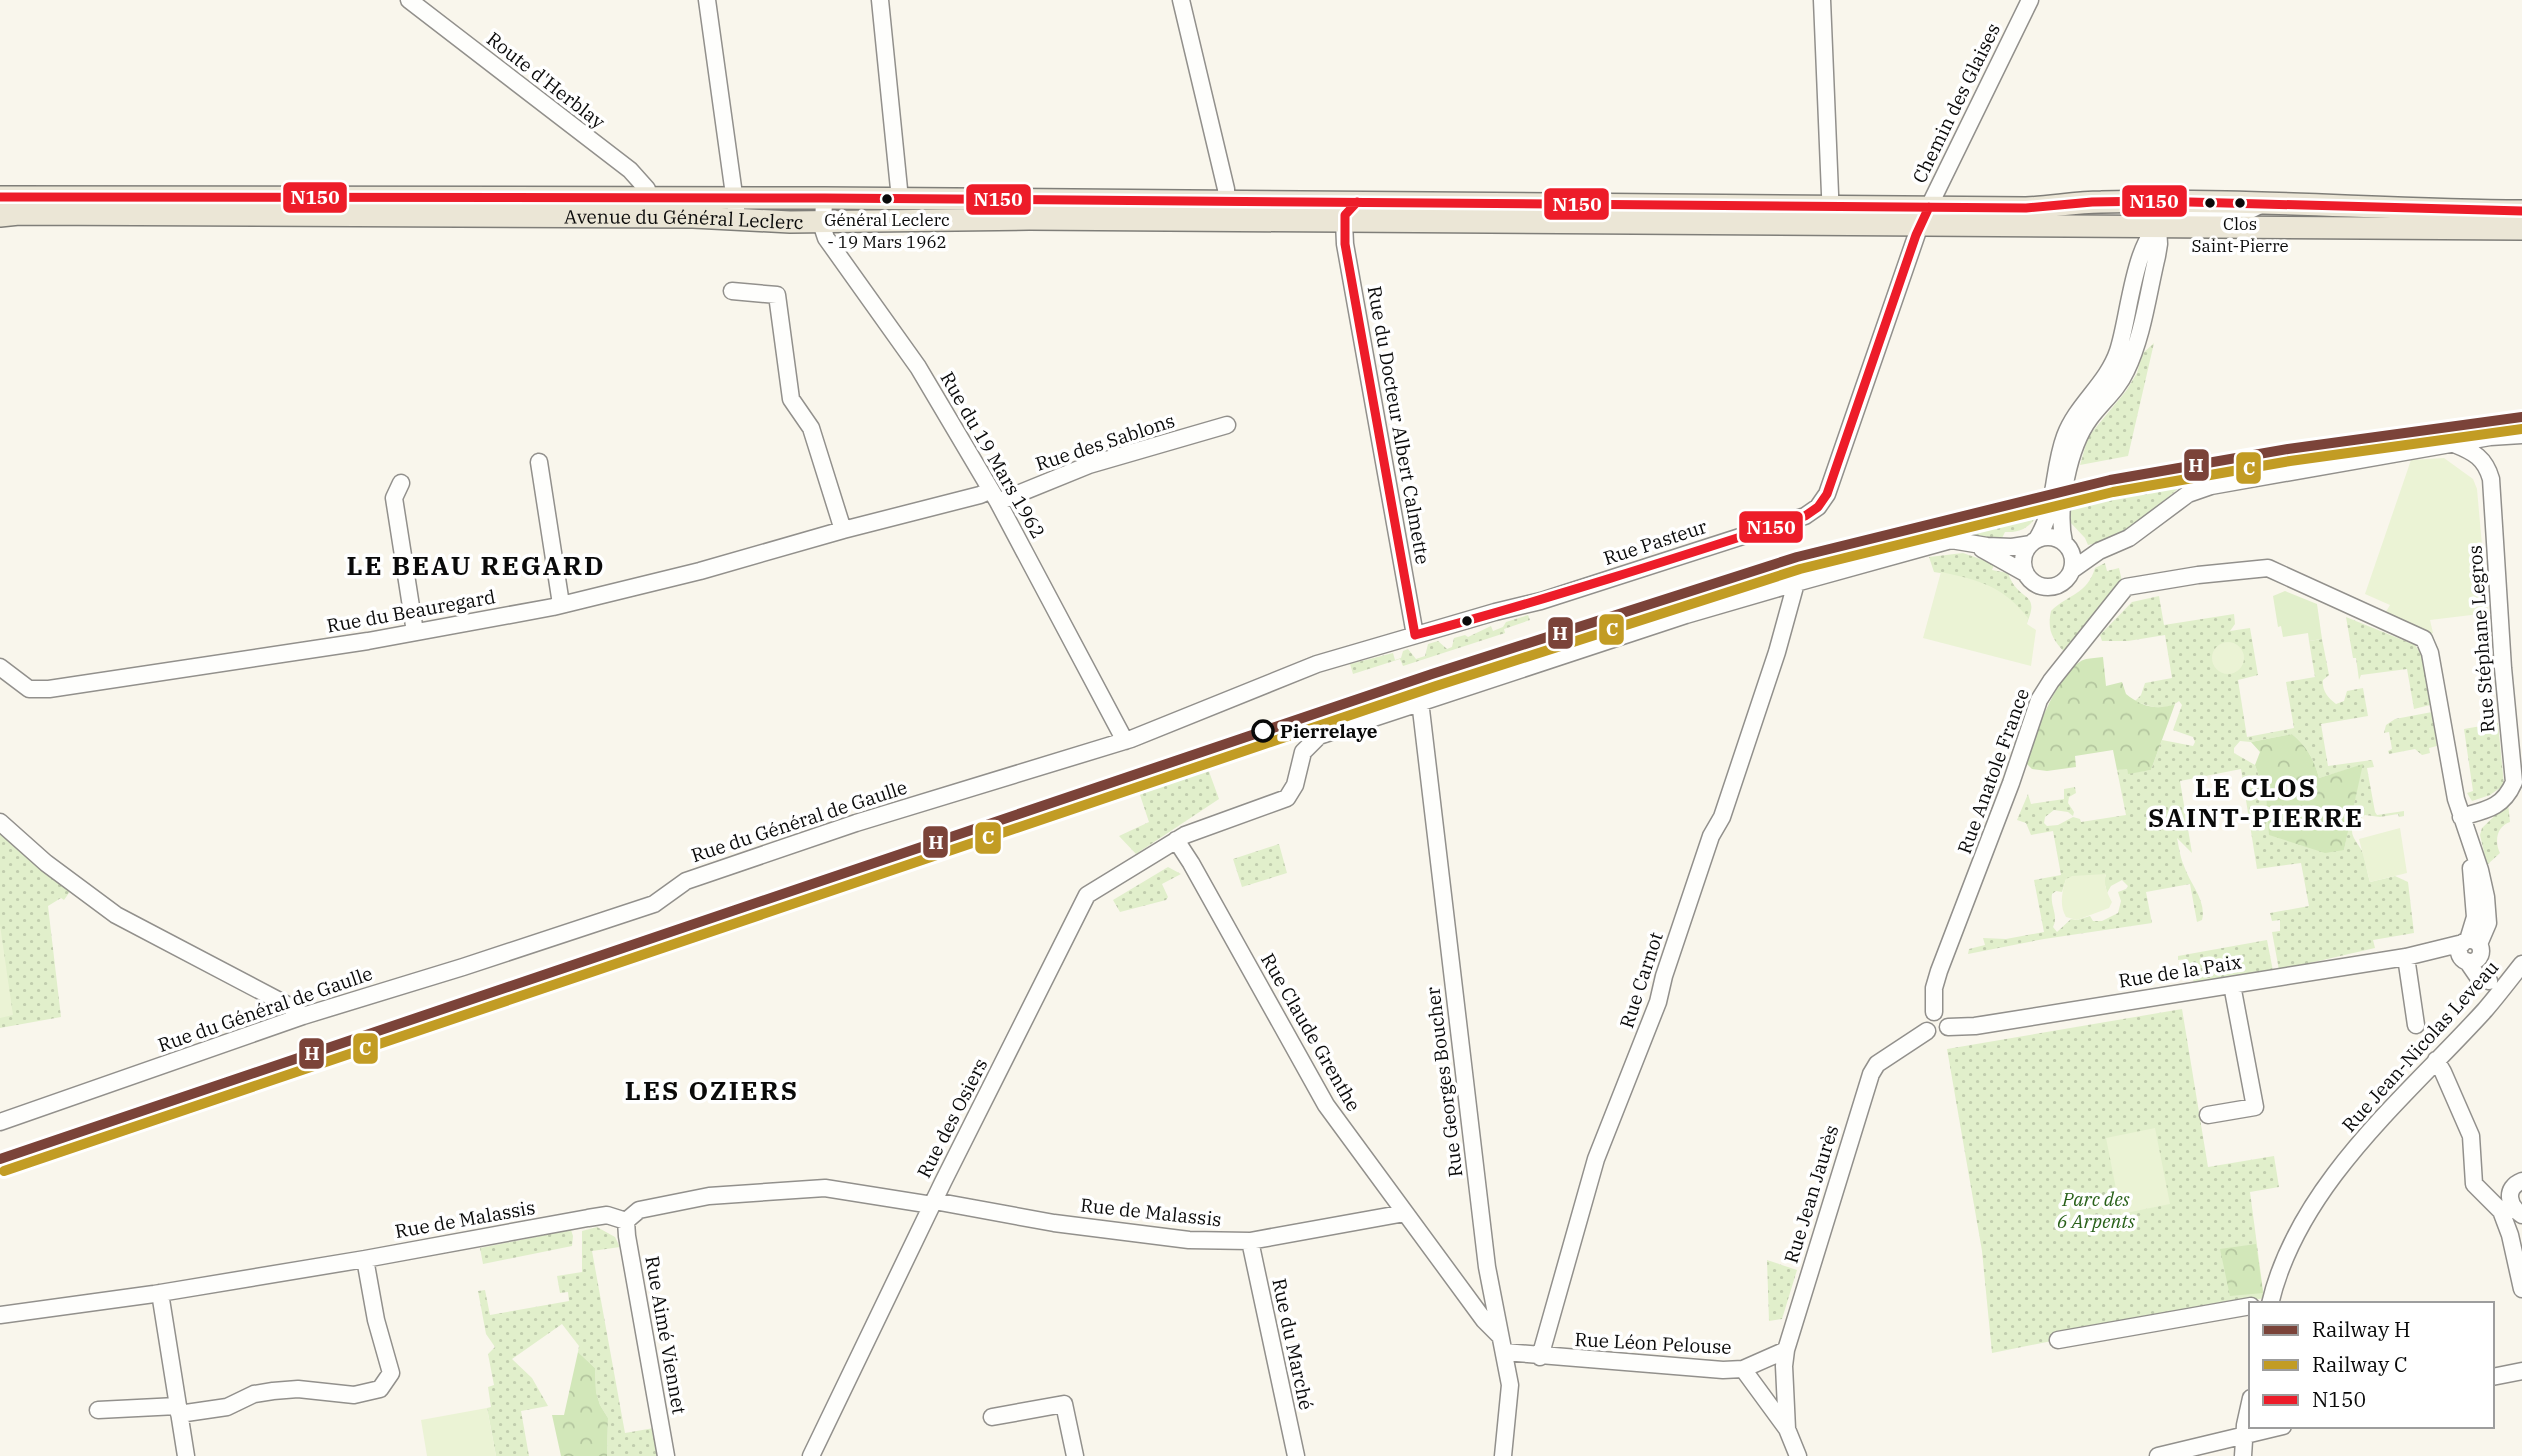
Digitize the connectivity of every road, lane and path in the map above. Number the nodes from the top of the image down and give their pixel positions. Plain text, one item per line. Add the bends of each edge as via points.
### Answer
1 (409, 0) edge
2 (707, 0) edge
3 (880, 0) edge
4 (1181, 0) edge
5 (1822, 0) edge
6 (2030, 0) edge
7 (0, 197) edge
8 (800, 198) junction
9 (824, 198) junction
10 (900, 199) junction
11 (1357, 202) junction
12 (2133, 202) junction
13 (2267, 203) junction
14 (2358, 206) junction
15 (648, 208) junction
16 (736, 209) junction
17 (1227, 211) junction
18 (0, 216) edge
19 (1924, 216) junction
20 (1824, 218) junction
21 (2517, 220) edge
22 (800, 222) junction
23 (824, 222) junction
24 (1344, 222) junction
25 (2158, 226) junction
26 (2276, 227) junction
27 (732, 291) dead end
28 (1227, 425) dead end
29 (2522, 435) edge
30 (2490, 437) junction
31 (2454, 444) junction
32 (2473, 452) junction
33 (539, 462) dead end
34 (401, 483) dead end
35 (994, 496) junction
36 (843, 530) junction
37 (2034, 541) junction
38 (1974, 544) junction
39 (2066, 544) junction
40 (2099, 551) junction
41 (2072, 570) junction
42 (2025, 573) junction
43 (1796, 583) junction
44 (562, 604) junction
45 (415, 632) junction
46 (1416, 635) junction
47 (0, 667) edge
48 (1420, 701) junction
49 (1125, 741) junction
50 (2461, 817) junction
51 (0, 822) edge
52 (1175, 840) junction
53 (2470, 951) junction
54 (2412, 955) junction
55 (2522, 964) edge
56 (2232, 985) junction
57 (2494, 987) junction
58 (1934, 1012) junction
59 (303, 1016) junction
60 (2416, 1026) dead end
61 (1948, 1027) junction
62 (1927, 1031) junction
63 (2436, 1060) junction
64 (2208, 1115) dead end
65 (0, 1122) edge
66 (2522, 1181) edge
67 (933, 1203) junction
68 (1405, 1213) junction
69 (2522, 1215) edge
70 (626, 1221) junction
71 (1250, 1241) junction
72 (365, 1259) junction
73 (2522, 1289) edge
74 (160, 1293) junction
75 (2271, 1302) edge
76 (2249, 1306) edge
77 (0, 1315) edge
78 (2058, 1340) dead end
79 (1502, 1344) junction
80 (1786, 1350) junction
81 (1540, 1357) junction
82 (1744, 1369) junction
83 (2522, 1371) edge
84 (2494, 1377) edge
85 (2249, 1409) edge
86 (98, 1410) dead end
87 (178, 1410) junction
88 (992, 1417) dead end
89 (2274, 1428) edge
90 (1787, 1429) junction
91 (2244, 1435) junction
92 (186, 1456) edge
93 (666, 1456) edge
94 (811, 1456) edge
95 (1075, 1456) edge
96 (1296, 1456) edge
97 (1503, 1456) edge
98 (1798, 1456) edge
99 (2158, 1456) edge
100 (2243, 1456) edge

1 - 15 street, Route d'Herblay via 630,170 647,189
2 - 16 street
3 - 10 street
4 - 17 street via 1226,188
5 - 20 street
6 - 19 street, Chemin des Glaises
7 - 15 main road, Avenue du Général Leclerc
8 - 9 main road, Avenue du Général Leclerc
8 - 16 main road, Avenue du Général Leclerc
8 - 22 street
9 - 10 main road, Avenue du Général Leclerc
9 - 23 street, Rue du 19 Mars 1962
10 - 17 main road, Avenue du Général Leclerc
11 - 17 main road, Avenue du Général Leclerc
11 - 20 main road, Avenue du Général Leclerc
11 - 24 street
12 - 13 main road, Avenue du Général Leclerc
12 - 19 main road, Avenue du Général Leclerc
12 - 25 main road
13 - 14 main road, Avenue du Général Leclerc
13 - 25 street via 2240,214 2176,215
14 - 21 main road, Avenue du Général Leclerc
14 - 26 main road via 2330,213 2284,214
15 - 16 main road, Avenue du Général Leclerc
15 - 18 main road, Avenue du Général Leclerc
16 - 22 main road, Avenue du Général Leclerc
17 - 23 main road, Avenue du Général Leclerc
17 - 24 main road, Avenue du Général Leclerc
19 - 20 main road, Avenue du Général Leclerc
19 - 25 main road, Avenue du Général Leclerc
19 - 46 street, Rue Pasteur via 1827,494 1818,507 1805,516 1554,597
20 - 24 main road, Avenue du Général Leclerc
21 - 26 main road, Avenue du Général Leclerc
22 - 23 main road, Avenue du Général Leclerc
23 - 35 street, Rue du 19 Mars 1962 via 826,238 918,367
24 - 46 street, Rue du Docteur Albert Calmette
25 - 26 main road, Avenue du Général Leclerc
25 - 37 street via 2144,244 2119,350 2065,437 2051,512
25 - 39 street via 2157,256 2134,349 2121,380 2074,445 2061,518
27 - 36 street via 776,295 791,398 811,428
28 - 35 street, Rue des Sablons
29 - 30 street
30 - 31 street
30 - 32 street
31 - 32 street
31 - 40 street via 2211,486 2188,494 2129,538
32 - 50 street, Rue Stéphane Legros via 2487,465 2491,479 2514,782 2508,796 2496,806
33 - 44 street
34 - 45 street via 394,498
35 - 36 street, Rue du Beauregard via 980,495
35 - 49 street, Rue du 19 Mars 1962
36 - 44 street, Rue du Beauregard
37 - 38 street via 2012,547
37 - 39 street via 2050,536
37 - 42 street via 2023,559
38 - 42 street
38 - 43 street via 1951,540
39 - 40 street
39 - 41 street via 2073,555
40 - 41 street
41 - 42 street via 2063,582 2049,587 2034,583
43 - 48 street
43 - 81 street, Rue Carnot via 1777,652 1658,1002 1596,1159
44 - 45 street, Rue du Beauregard
45 - 47 street, Rue du Beauregard via 50,689 29,689
46 - 49 street, Rue du Général de Gaulle via 1317,664
48 - 52 street, Rue des Osiers via 1319,736 1303,752 1287,798
48 - 79 street, Rue Georges Boucher via 1487,1267
49 - 59 street, Rue du Général de Gaulle via 856,823 686,881 654,904
50 - 53 street, Rue Anatole France via 2488,908 2487,929
50 - 58 street, Rue Anatole France via 2424,639 2268,568 2126,587 2039,700 1939,971
51 - 59 street via 116,915
52 - 67 street, Rue des Osiers via 1087,895
52 - 68 street, Rue Claude Grenthe via 1326,1105
53 - 54 street, Rue de la Paix
53 - 57 street via 2488,969
54 - 56 street, Rue de la Paix
54 - 60 street
55 - 57 street, Rue Jean-Nicolas Leveau
56 - 61 street, Rue de la Paix
56 - 64 street via 2255,1107
57 - 63 street, Rue Jean-Nicolas Leveau
58 - 61 street via 1944,1015
58 - 62 street via 1925,1020
59 - 65 street, Rue du Général de Gaulle
61 - 62 street via 1937,1036
62 - 80 street, Rue Jean Jaurès via 1877,1064 1871,1074
63 - 73 street via 2471,1136 2474,1184 2501,1211
63 - 75 street, Rue Jean-Nicolas Leveau via 2366,1133 2309,1213
66 - 69 street via 2510,1192 2511,1203
67 - 70 street, Rue de Malassis via 825,1188 709,1196 639,1210
67 - 71 street, Rue de Malassis via 1189,1240
67 - 94 street, Rue des Osiers
68 - 71 street, Rue de Malassis
68 - 79 street, Rue Claude Grenthe
70 - 72 street, Rue de Malassis via 607,1215
70 - 93 street, Rue Aimé Viennet
71 - 96 street, Rue du Marché
72 - 74 street, Rue de Malassis
72 - 87 street via 391,1373 380,1389 354,1395 273,1391 227,1407
74 - 77 street, Rue de Malassis
74 - 87 street
76 - 78 street
79 - 81 street
79 - 97 street, Rue Georges Boucher via 1510,1384
80 - 82 street
80 - 90 street, Rue Jean Jaurès
81 - 82 street, Rue Léon Pelouse
82 - 90 street, Rue Léon Pelouse
83 - 84 street
85 - 91 street
86 - 87 street
87 - 92 street
88 - 95 street via 1064,1404
89 - 91 street
90 - 98 street, Rue Léon Pelouse
91 - 99 street
91 - 100 street

